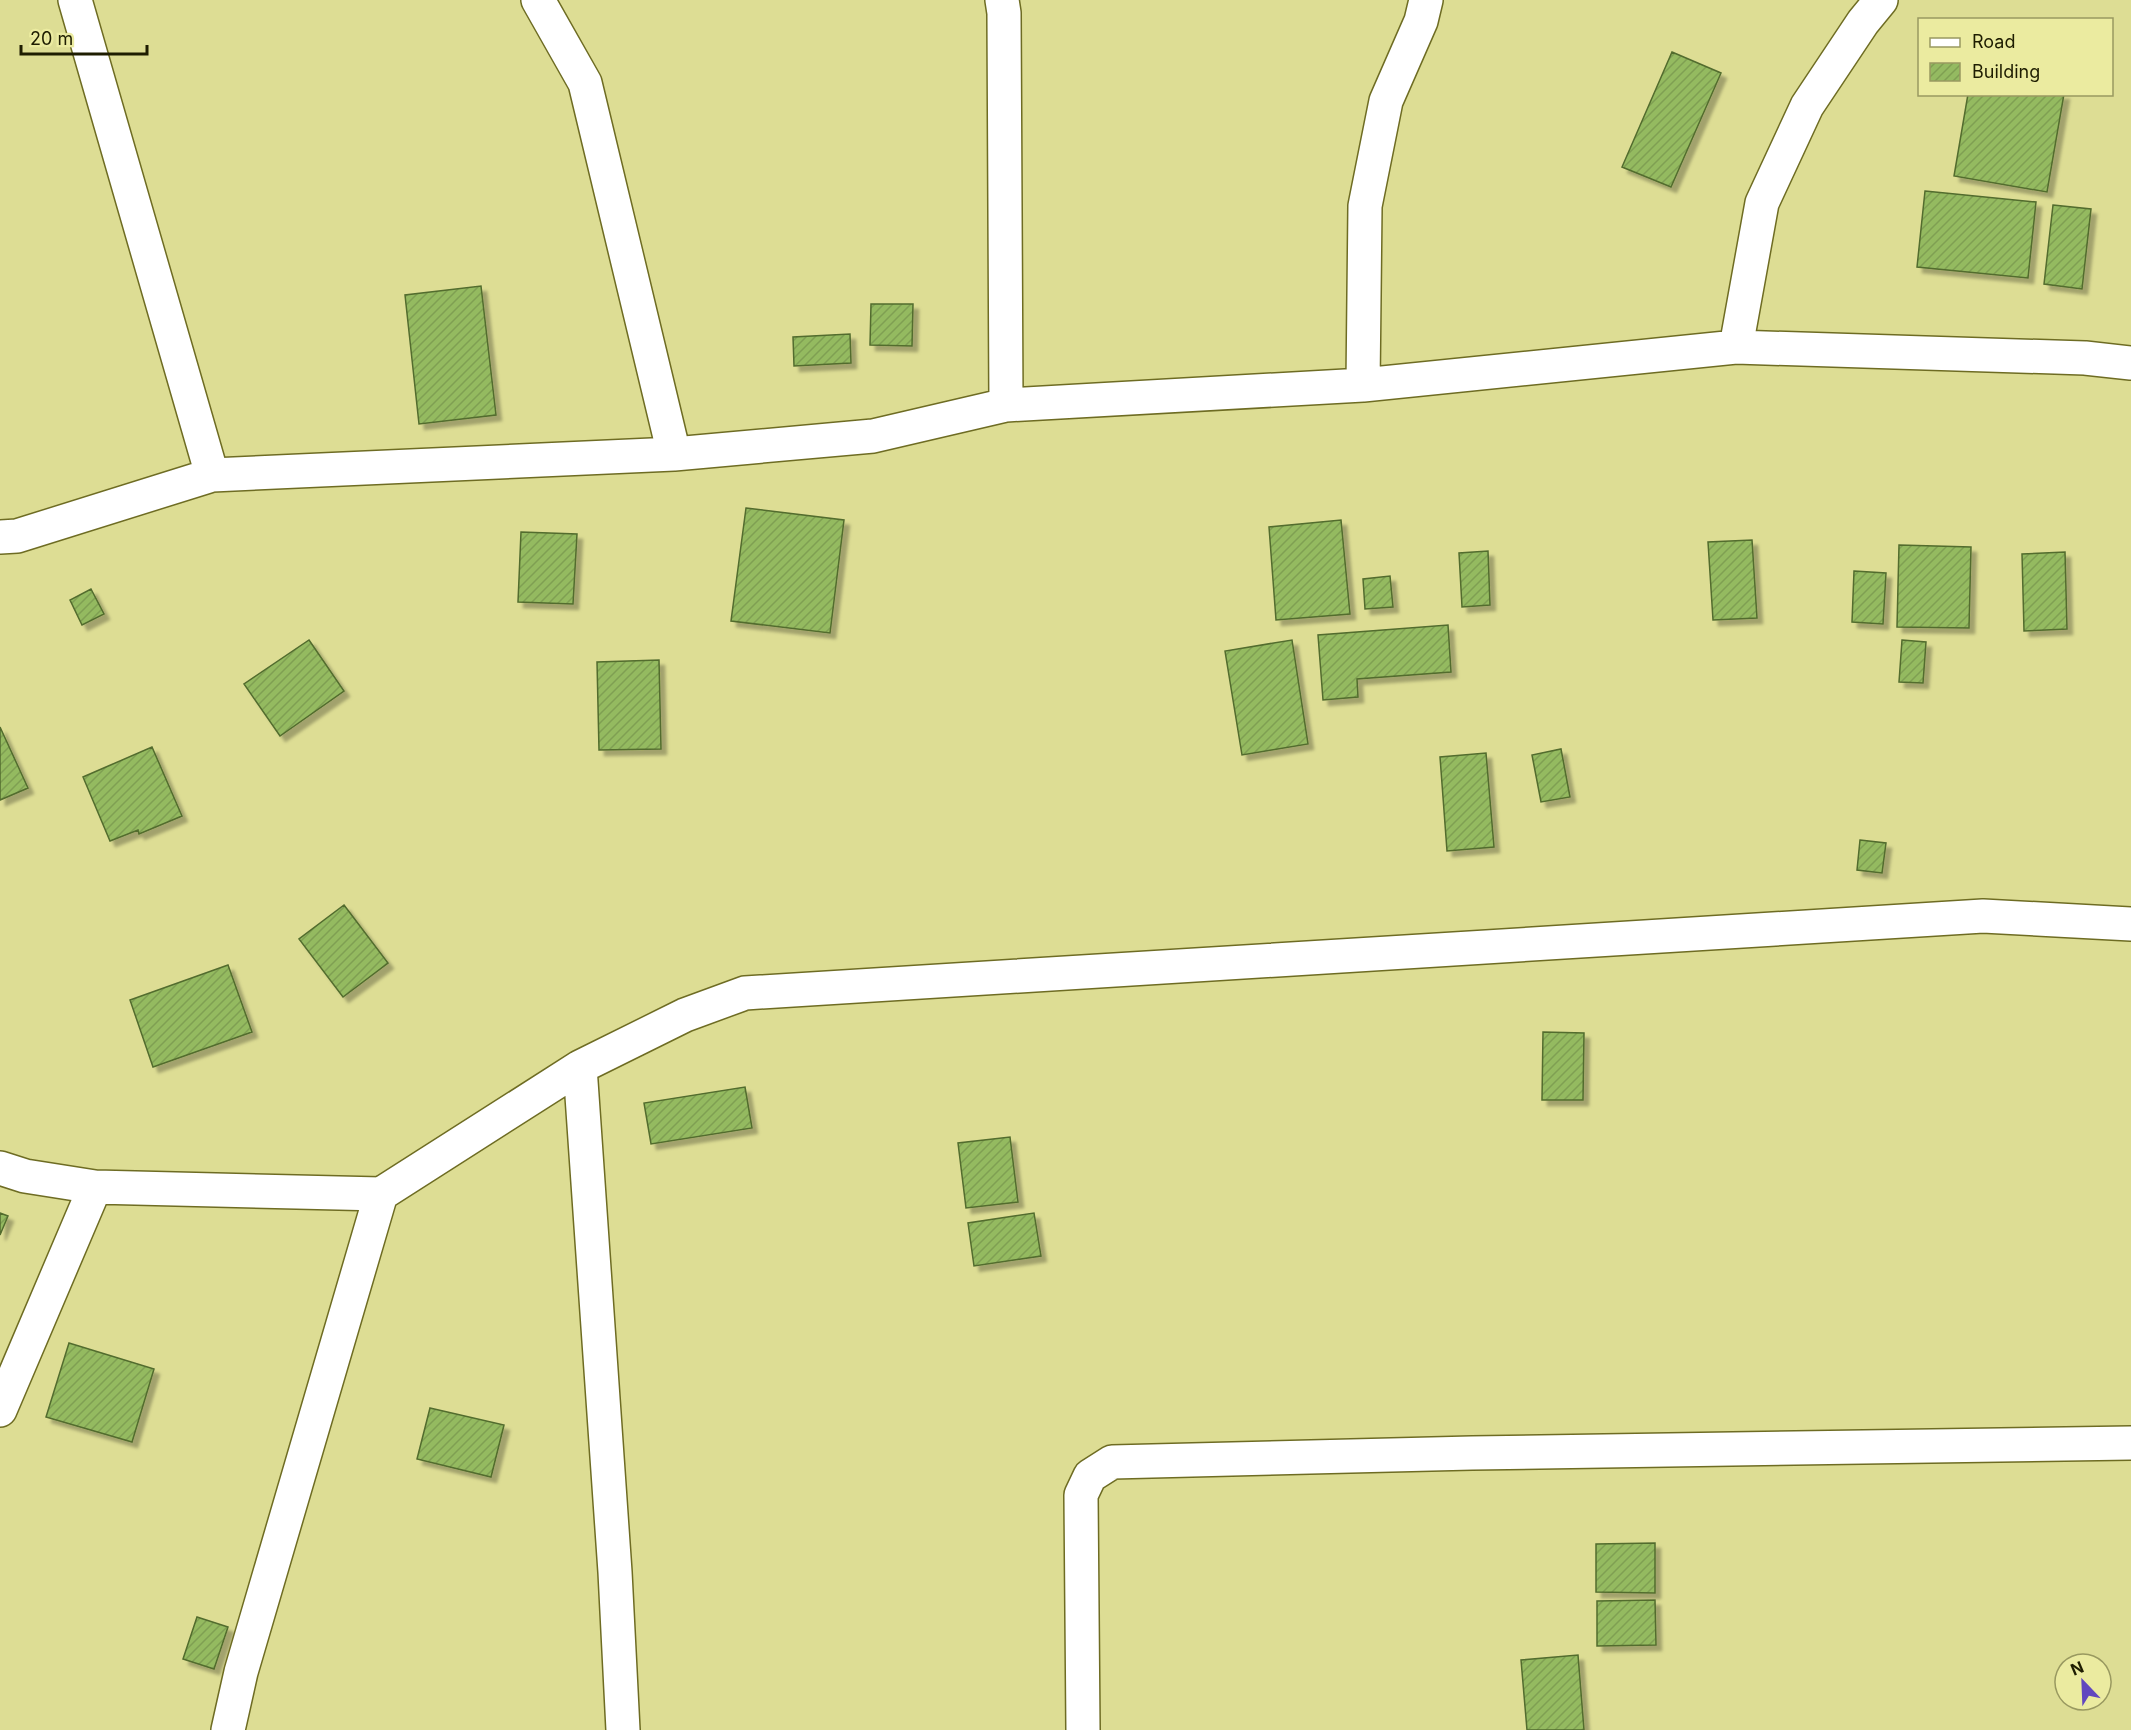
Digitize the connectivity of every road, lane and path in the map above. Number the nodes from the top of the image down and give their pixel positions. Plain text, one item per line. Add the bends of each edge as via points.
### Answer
1 (75, 0) edge
2 (538, 0) edge
3 (1002, 0) edge
4 (1426, 0) edge
5 (1881, 0) edge
6 (1736, 346) junction
7 (2131, 363) edge
8 (1363, 385) junction
9 (1006, 405) junction
10 (674, 453) junction
11 (212, 476) junction
12 (0, 537) edge
13 (2131, 924) edge
14 (580, 1067) junction
15 (0, 1168) edge
16 (95, 1187) junction
17 (381, 1194) junction
18 (0, 1410) edge
19 (2131, 1443) edge
20 (228, 1730) edge
21 (623, 1730) edge
22 (1083, 1730) edge

1 - 11 street
2 - 10 street via 585,82
3 - 9 street
4 - 8 street via 1386,101 1365,206
5 - 6 street via 1807,106 1762,203
6 - 7 street via 2085,358
6 - 8 street
8 - 9 street
9 - 10 street via 873,436
10 - 11 street
11 - 12 street via 17,536
13 - 14 street via 1983,916 745,993 685,1015
14 - 17 street
14 - 21 street
15 - 16 street
16 - 17 street
16 - 18 street
17 - 20 street via 240,1672
19 - 22 street via 1112,1462 1090,1476 1081,1495

